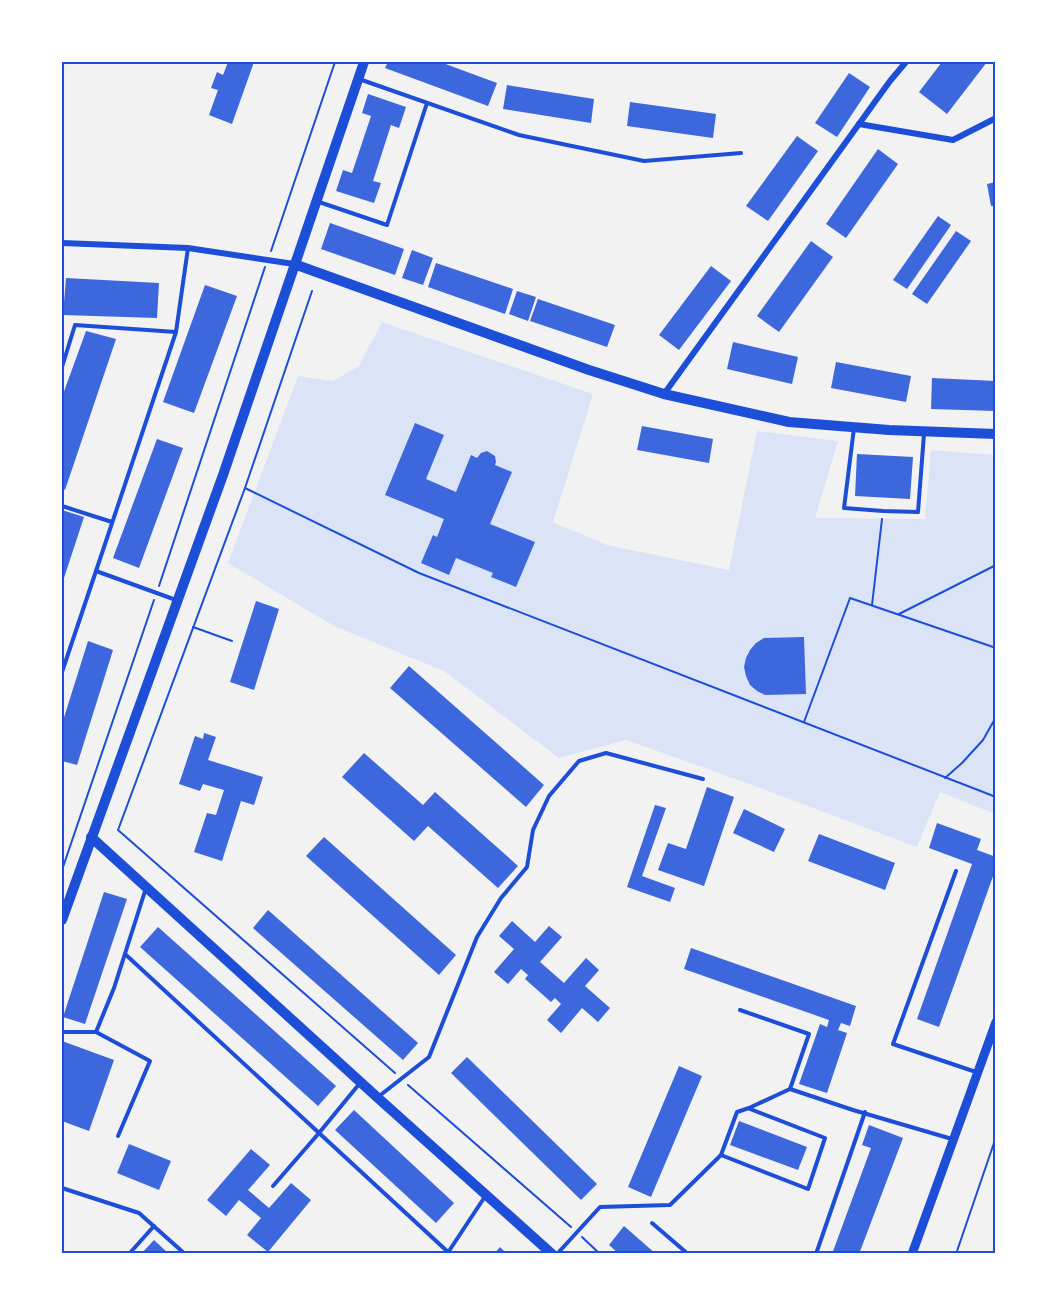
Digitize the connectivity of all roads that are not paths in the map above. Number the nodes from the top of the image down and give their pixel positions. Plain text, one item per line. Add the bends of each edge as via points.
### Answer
1 (906, 62) edge
2 (361, 63) edge
3 (358, 79) junction
4 (427, 103) junction
5 (996, 118) edge
6 (859, 123) junction
7 (741, 153) dead end
8 (316, 201) junction
9 (62, 243) edge
10 (188, 248) junction
11 (294, 264) junction
12 (176, 332) junction
13 (62, 367) edge
14 (664, 394) junction
15 (854, 427) junction
16 (924, 432) junction
17 (996, 434) edge
18 (62, 507) edge
19 (112, 522) junction
20 (96, 571) junction
21 (177, 600) junction
22 (62, 672) edge
23 (703, 779) dead end
24 (91, 837) junction
25 (956, 871) dead end
26 (146, 888) junction
27 (62, 920) edge
28 (125, 954) junction
29 (740, 1010) dead end
30 (996, 1022) edge
31 (62, 1032) edge
32 (96, 1032) junction
33 (977, 1072) junction
34 (360, 1082) junction
35 (790, 1089) junction
36 (378, 1098) junction
37 (749, 1108) junction
38 (865, 1112) junction
39 (319, 1133) junction
40 (118, 1136) dead end
41 (953, 1139) junction
42 (721, 1155) junction
43 (273, 1186) dead end
44 (62, 1188) edge
45 (487, 1195) junction
46 (652, 1223) dead end
47 (153, 1226) junction
48 (448, 1253) edge
49 (129, 1254) edge
50 (185, 1254) edge
51 (552, 1254) edge
52 (557, 1254) edge
53 (688, 1254) edge
54 (816, 1254) edge
55 (912, 1254) edge

1 - 6 street
2 - 3 main road
3 - 4 lane
3 - 8 main road
4 - 7 lane via 519,135 644,161
4 - 8 lane via 387,225
5 - 6 street via 953,140
6 - 14 street
8 - 11 main road
9 - 10 street
10 - 11 street
10 - 12 lane
11 - 14 main road
11 - 21 main road
12 - 13 lane via 75,325
12 - 19 lane
14 - 15 main road via 789,422
15 - 16 main road
15 - 16 lane via 844,508 883,511 918,512
16 - 17 main road
18 - 19 lane
19 - 20 lane
20 - 21 lane
20 - 22 lane
21 - 24 main road
23 - 36 lane via 606,753 579,761 549,796 533,830 527,867 501,898 477,937 429,1056
24 - 26 main road
24 - 27 main road
25 - 33 lane via 893,1044
26 - 28 lane
26 - 34 main road
28 - 32 lane
28 - 39 lane
29 - 35 lane via 809,1034
30 - 33 street
31 - 32 lane
32 - 40 lane via 150,1061
33 - 41 street
34 - 36 main road
34 - 39 lane
35 - 37 lane
35 - 38 lane
36 - 45 main road
37 - 42 lane via 737,1112
37 - 42 lane via 825,1138 808,1189
38 - 41 lane
38 - 54 lane
39 - 43 lane
39 - 48 lane
41 - 55 street
42 - 52 lane via 670,1205 600,1207
44 - 47 lane via 139,1213
45 - 48 lane
45 - 51 main road
46 - 53 lane
47 - 49 lane
47 - 50 lane

